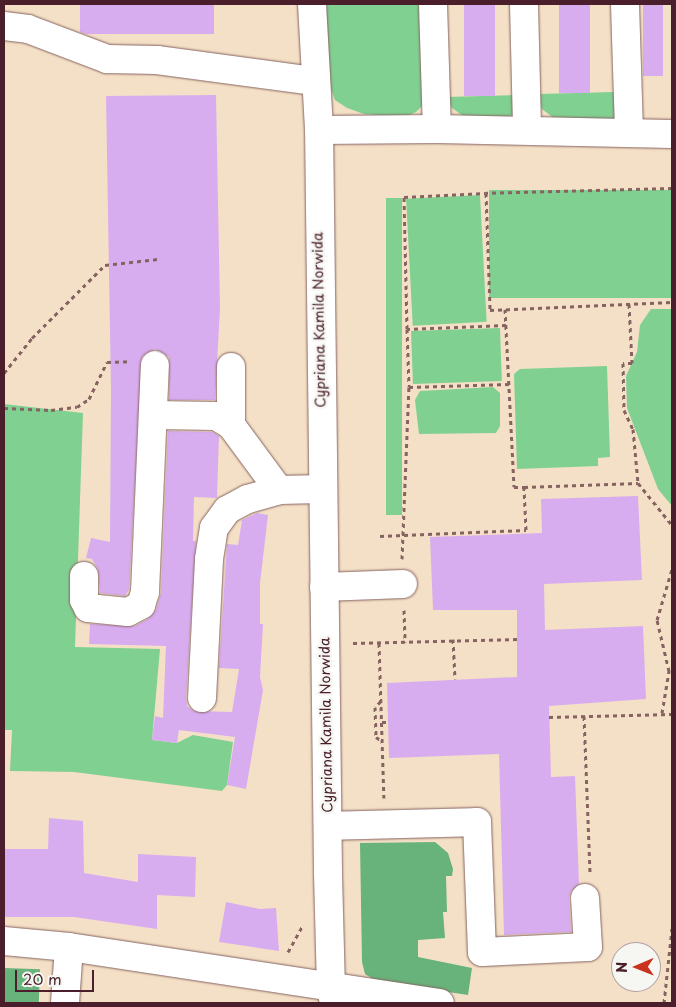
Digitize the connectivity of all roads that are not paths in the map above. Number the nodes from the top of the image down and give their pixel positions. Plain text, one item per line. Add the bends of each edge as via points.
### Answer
1 (312, 4) edge
2 (433, 4) edge
3 (524, 4) edge
4 (626, 4) edge
5 (4, 26) edge
6 (315, 81) junction
7 (437, 129) junction
8 (319, 130) junction
9 (527, 130) junction
10 (629, 133) junction
11 (672, 134) edge
12 (146, 363) road end
13 (231, 367) dead end
14 (155, 415) junction
15 (231, 425) junction
16 (279, 490) junction
17 (322, 490) junction
18 (84, 576) dead end
19 (403, 584) dead end
20 (324, 587) junction
21 (202, 698) dead end
22 (328, 826) junction
23 (585, 898) road end
24 (4, 941) edge
25 (69, 947) junction
26 (332, 996) edge
27 (66, 1003) edge
28 (440, 1003) edge

1 - 6 street, Cypriana Kamila Norwida
2 - 7 street
3 - 9 street
4 - 10 street
5 - 6 street via 28,30 107,59 157,60
6 - 8 street, Cypriana Kamila Norwida
7 - 8 street
7 - 9 street
8 - 17 street, Cypriana Kamila Norwida
9 - 10 street
10 - 11 street
12 - 14 street
13 - 15 street
14 - 15 street via 216,416
14 - 18 street via 141,605 128,612 88,608 84,600
15 - 16 street
16 - 17 street
16 - 21 street via 248,499 227,510 214,528 209,559
17 - 20 street, Cypriana Kamila Norwida
19 - 20 street
20 - 22 street, Cypriana Kamila Norwida
22 - 23 street via 476,822 482,952 588,947
22 - 26 street, Cypriana Kamila Norwida
24 - 25 street
25 - 26 street
25 - 27 street
26 - 28 street

